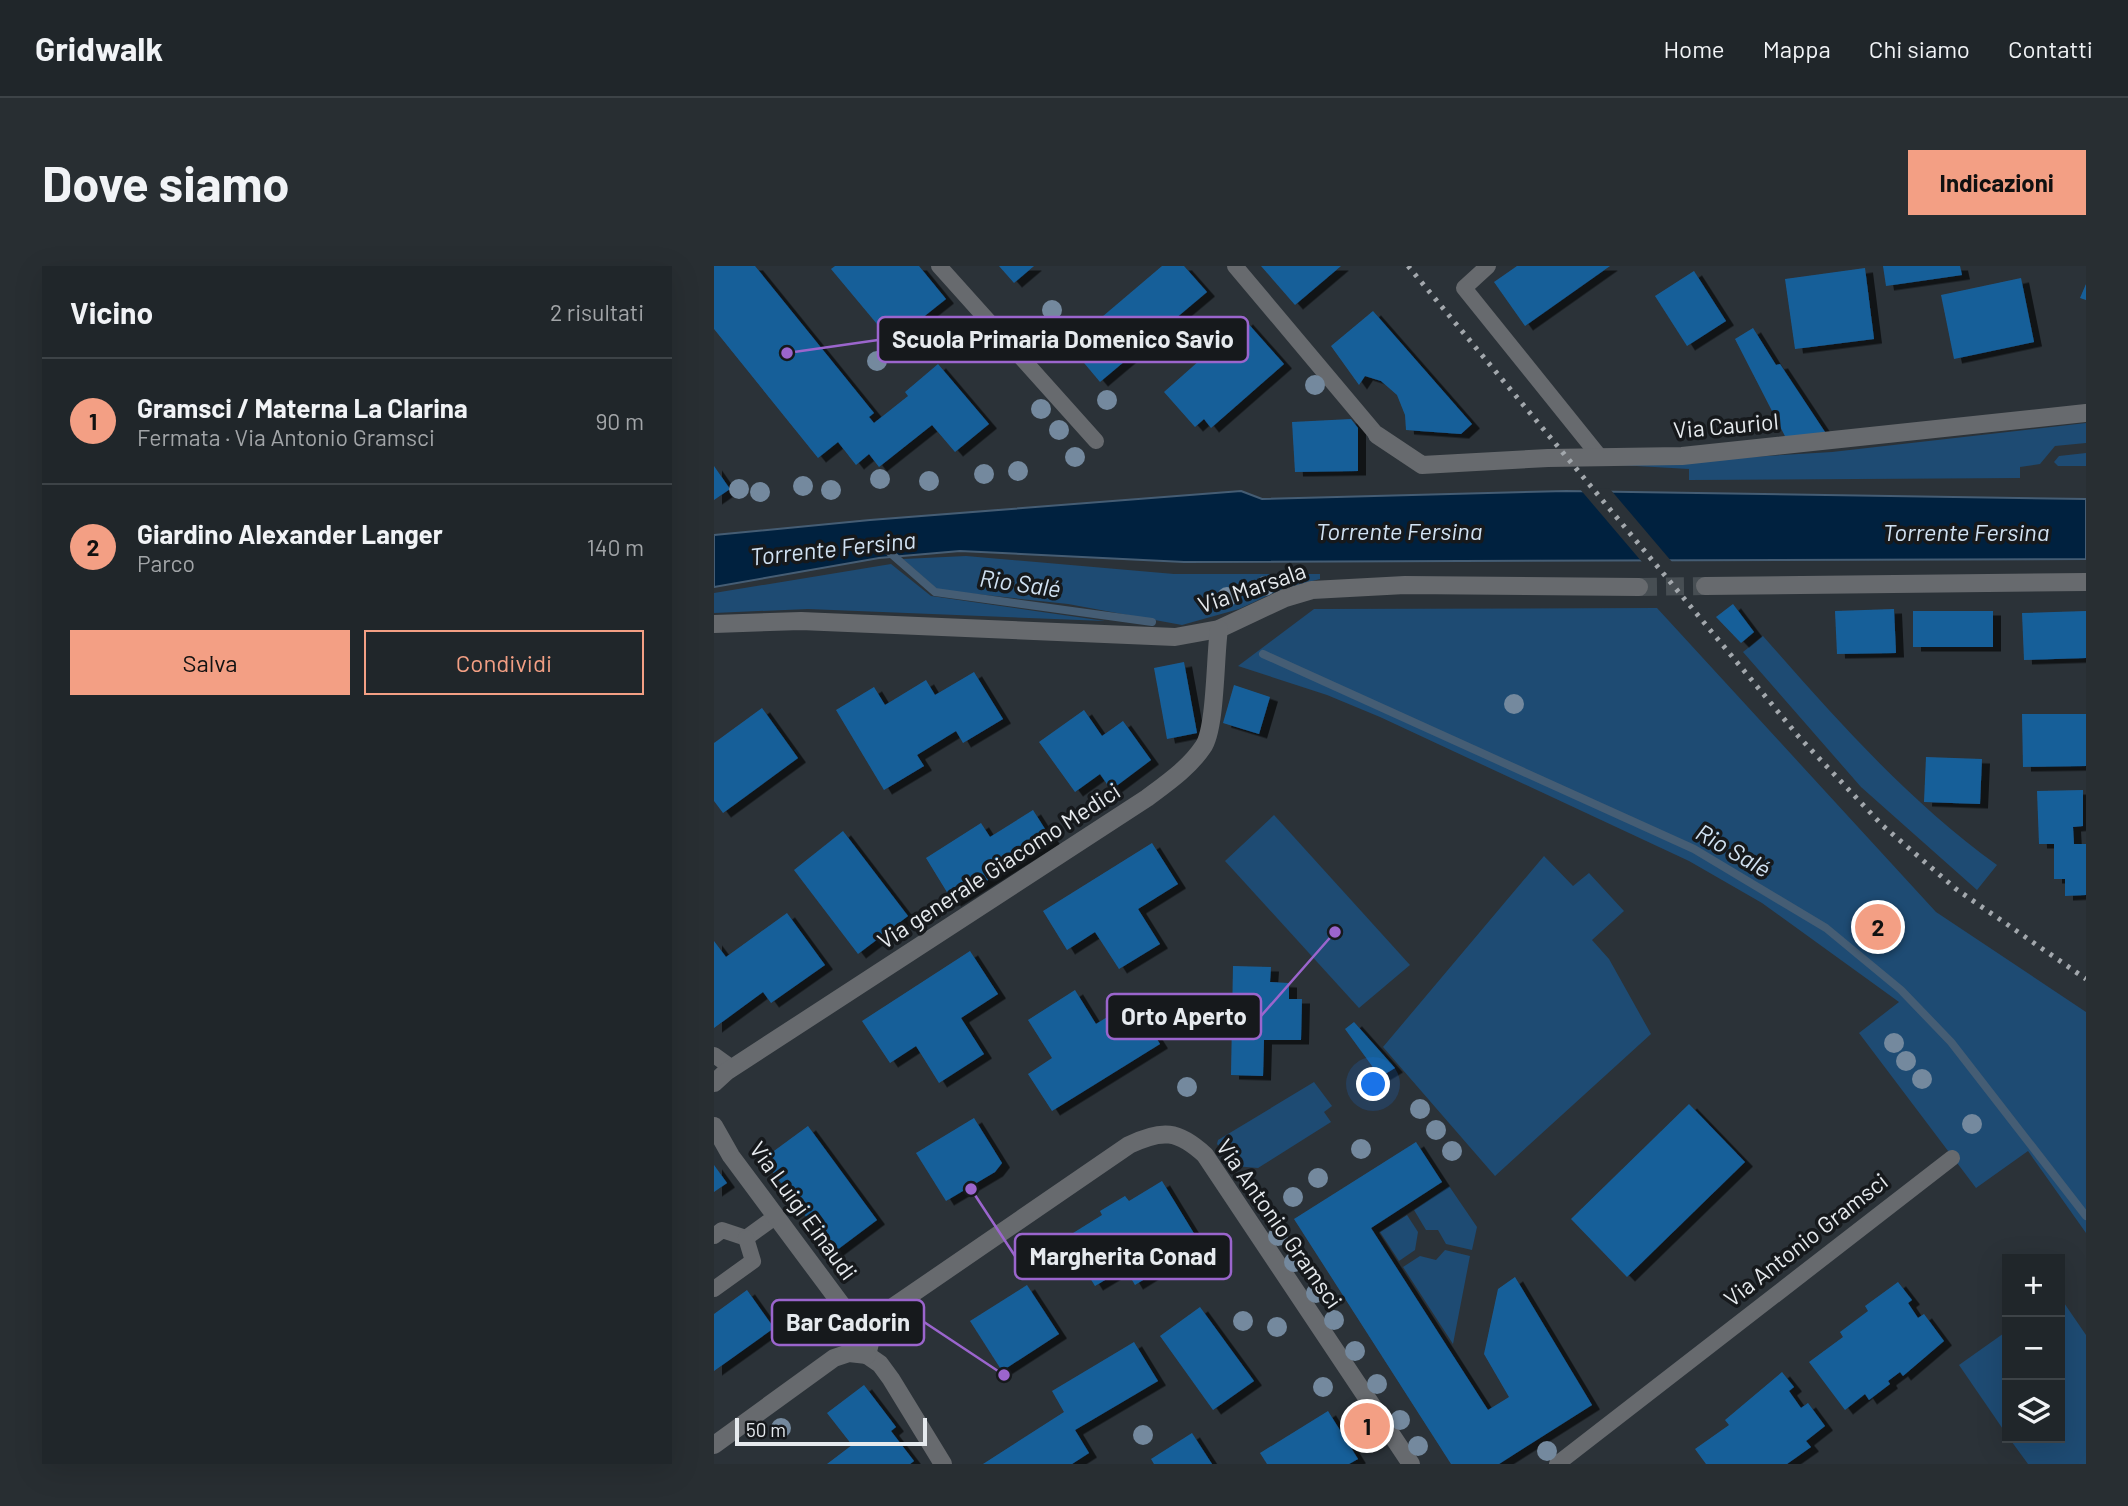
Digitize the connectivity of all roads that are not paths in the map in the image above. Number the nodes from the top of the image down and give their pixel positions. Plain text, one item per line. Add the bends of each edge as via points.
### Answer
1 (939, 266) edge
2 (1235, 266) edge
3 (1488, 266) edge
4 (2086, 413) edge
5 (1377, 435) joint
6 (1096, 441) dead end
7 (1600, 457) junction
8 (2086, 582) edge
9 (1705, 586) tunnel mouth
10 (1640, 587) tunnel mouth
11 (714, 624) edge
12 (1219, 629) junction
13 (714, 1055) edge
14 (732, 1068) junction
15 (714, 1083) edge
16 (714, 1126) edge
17 (1952, 1158) dead end
18 (775, 1217) junction
19 (714, 1236) edge
20 (746, 1238) junction
21 (714, 1289) edge
22 (867, 1355) junction
23 (714, 1446) edge
24 (943, 1464) edge
25 (1412, 1464) edge
26 (1557, 1464) edge

1 - 6 lane
2 - 5 lane
3 - 7 lane via 1464,288
4 - 7 street, Via Cauriol via 1682,456
5 - 7 street, Via Cauriol via 1422,465
8 - 9 street
10 - 12 street, Via Marsala via 1405,585 1312,590
11 - 12 street, Via Marsala via 826,622 1175,637
12 - 14 street, Via generale Giacomo Medici via 1210,729 1205,745 1183,770 1147,798
13 - 14 lane
14 - 15 street, Via generale Giacomo Medici
16 - 18 street, Via Luigi Einaudi
17 - 26 lane, Via Antonio Gramsci
18 - 20 lane
18 - 22 street, Via Luigi Einaudi via 853,1320
19 - 20 lane via 722,1230
20 - 21 lane via 754,1261
22 - 23 street via 849,1353 834,1358
22 - 24 street, Via Luigi Einaudi via 891,1379
22 - 25 street, Via Antonio Gramsci via 872,1335 887,1311 1129,1145 1146,1137 1178,1135 1205,1155

